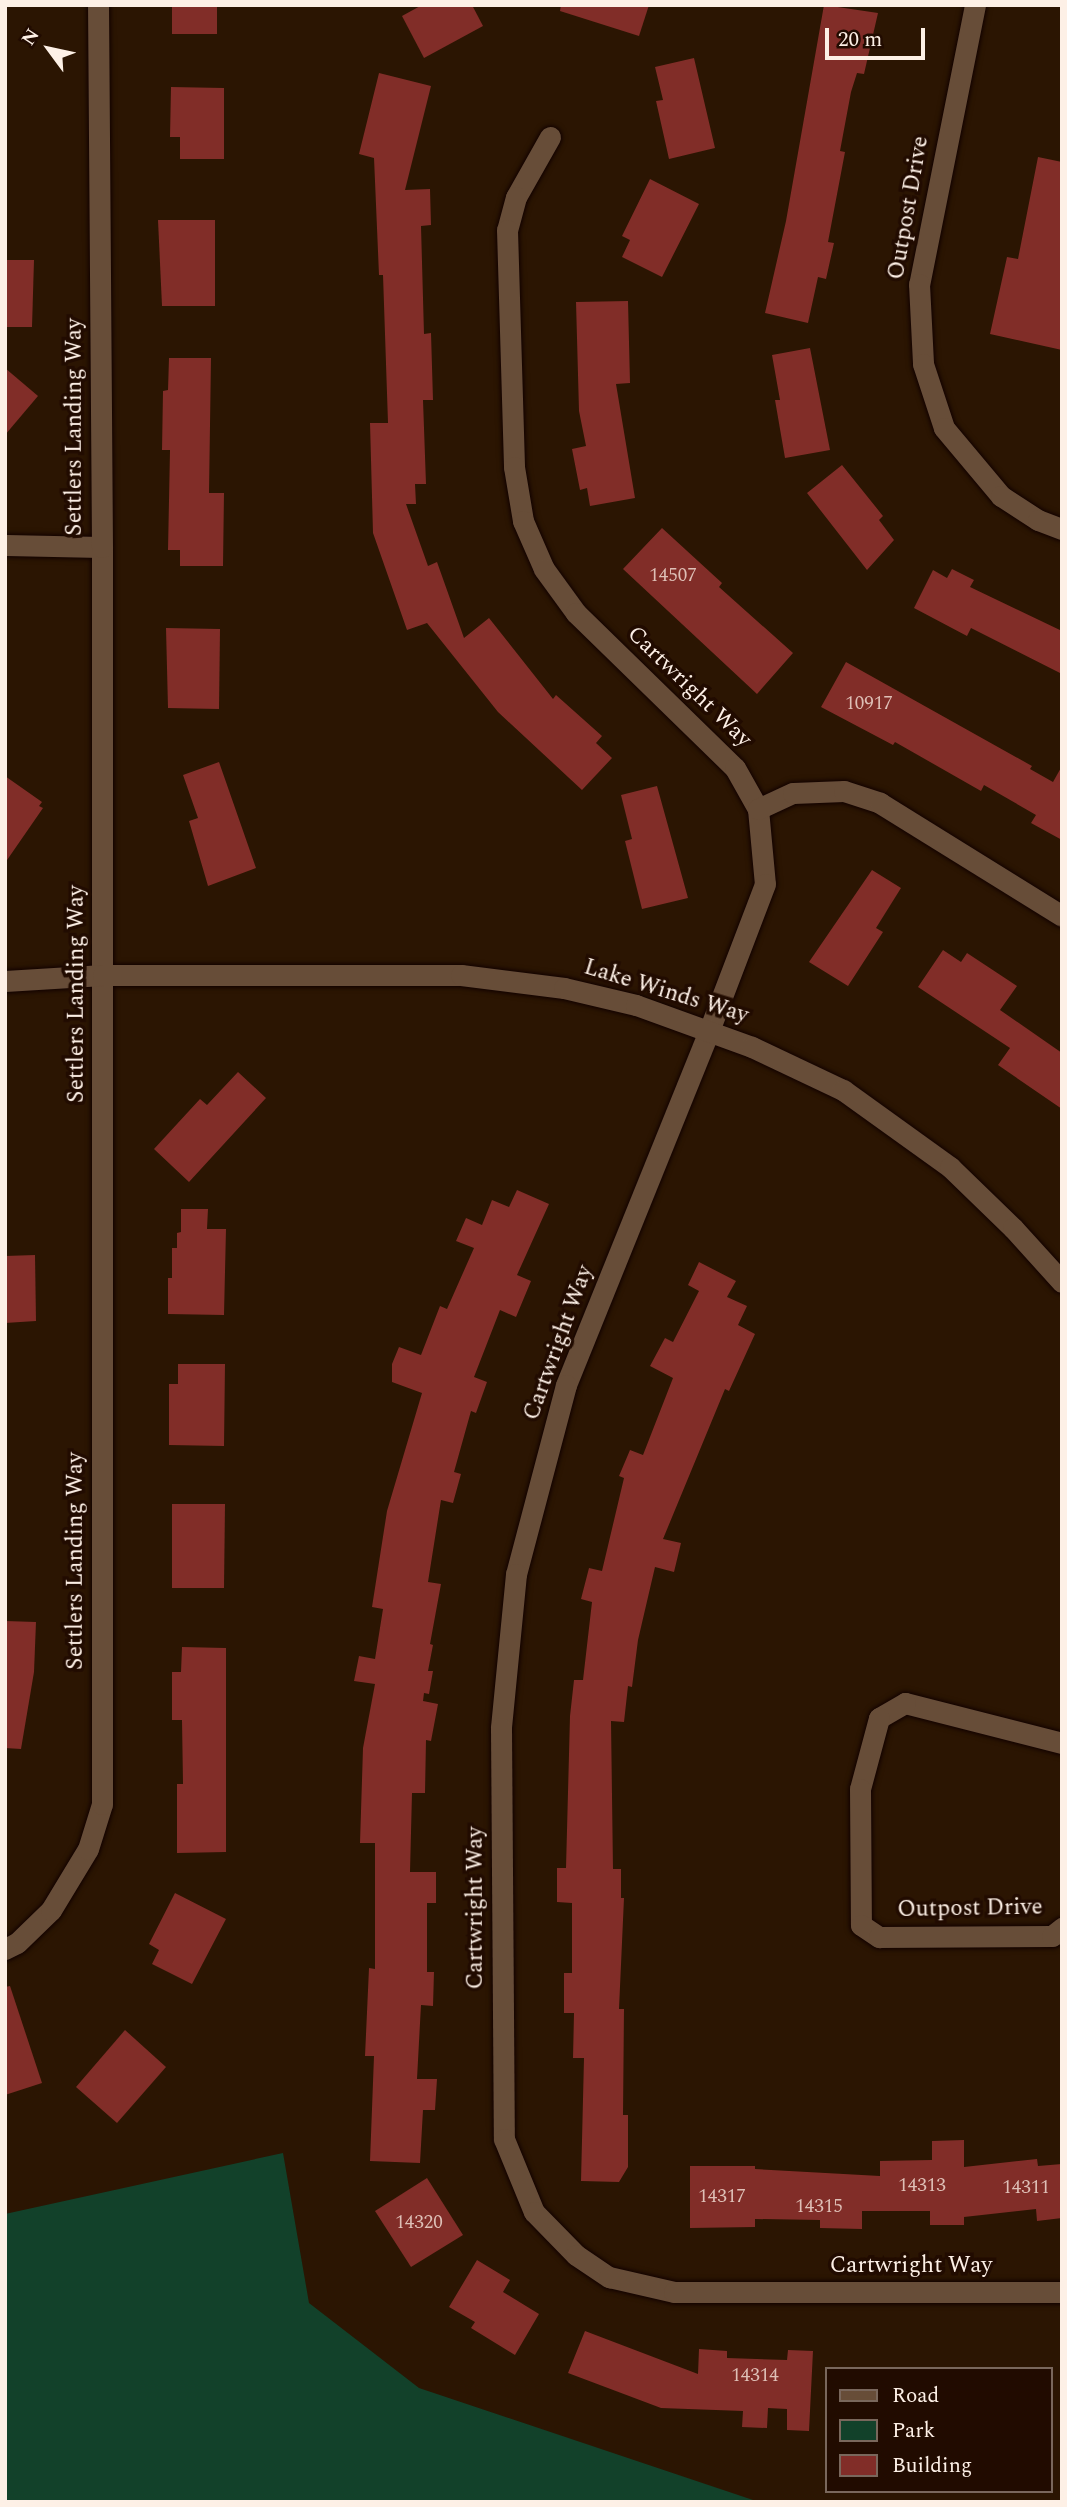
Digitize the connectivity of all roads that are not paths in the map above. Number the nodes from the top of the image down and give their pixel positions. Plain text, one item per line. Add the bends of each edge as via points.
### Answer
1 (98, 5) edge
2 (975, 5) edge
3 (551, 137) dead end
4 (1062, 529) edge
5 (5, 545) edge
6 (102, 547) junction
7 (758, 809) junction
8 (1062, 916) edge
9 (103, 975) junction
10 (5, 981) edge
11 (709, 1031) junction
12 (1062, 1282) edge
13 (1062, 1744) edge
14 (1062, 1928) edge
15 (5, 1948) edge
16 (1062, 2292) edge

1 - 6 street, Settlers Landing Way
2 - 4 street, Outpost Drive via 919,284 922,364 944,428 1001,496 1038,520
3 - 7 street, Cartwright Way via 516,197 507,230 514,467 523,521 544,569 576,613 736,768
5 - 6 street
6 - 9 street, Settlers Landing Way
7 - 8 street via 793,793 844,791 880,803
7 - 11 street, Cartwright Way via 765,884
9 - 10 street, Lake Winds Way
9 - 11 street, Lake Winds Way via 461,975 564,988 636,1005
9 - 15 street, Settlers Landing Way via 102,1804 88,1849 51,1910 17,1943
11 - 12 street, Lake Winds Way via 843,1090 950,1167
11 - 16 street, Cartwright Way via 566,1385 516,1574 501,1728 504,2139 534,2212 576,2255 609,2277 674,2292
13 - 14 street, Outpost Drive via 905,1703 880,1718 860,1789 861,1925 879,1937 1052,1936

